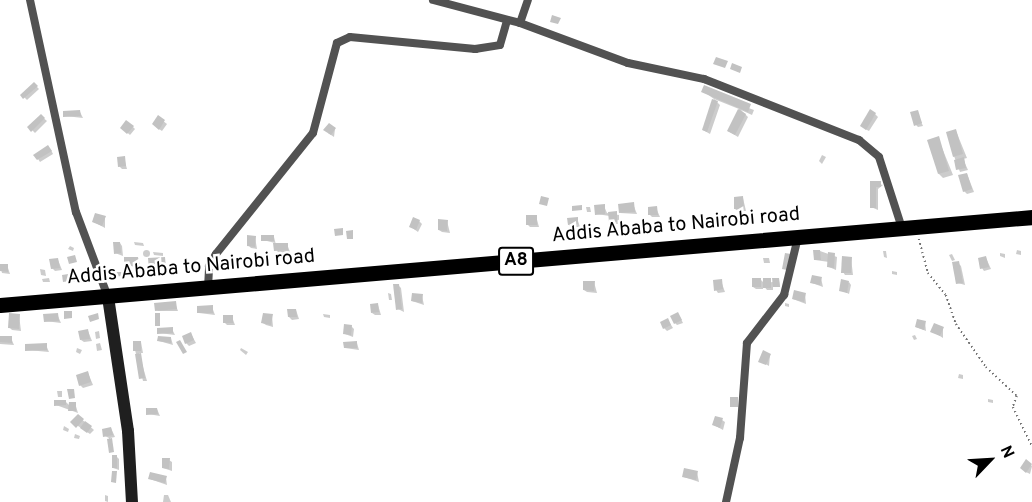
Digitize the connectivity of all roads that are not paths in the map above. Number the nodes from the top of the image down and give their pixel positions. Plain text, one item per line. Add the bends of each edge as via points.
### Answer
1 (30, 0) edge
2 (433, 0) edge
3 (528, 0) edge
4 (507, 20) junction
5 (520, 23) junction
6 (1032, 217) edge
7 (909, 227) junction
8 (798, 237) junction
9 (208, 288) junction
10 (108, 297) junction
11 (0, 305) edge
12 (132, 502) edge
13 (726, 502) edge

1 - 10 street via 76,212
2 - 4 street
3 - 5 street
4 - 5 street
4 - 9 street via 500,45 475,49 350,37 337,43 313,132 216,254 209,266
5 - 7 street via 628,63 704,79 860,140 879,157
6 - 7 highway, Addis Ababa to Nairobi road / A8
7 - 8 highway, Addis Ababa to Nairobi road / A8
8 - 9 highway, Addis Ababa to Nairobi road / A8
8 - 13 street via 784,295 747,343 740,438
9 - 10 highway, Addis Ababa to Nairobi road / A8
10 - 11 highway, Addis Ababa to Nairobi road / A8
10 - 12 main road via 128,431

